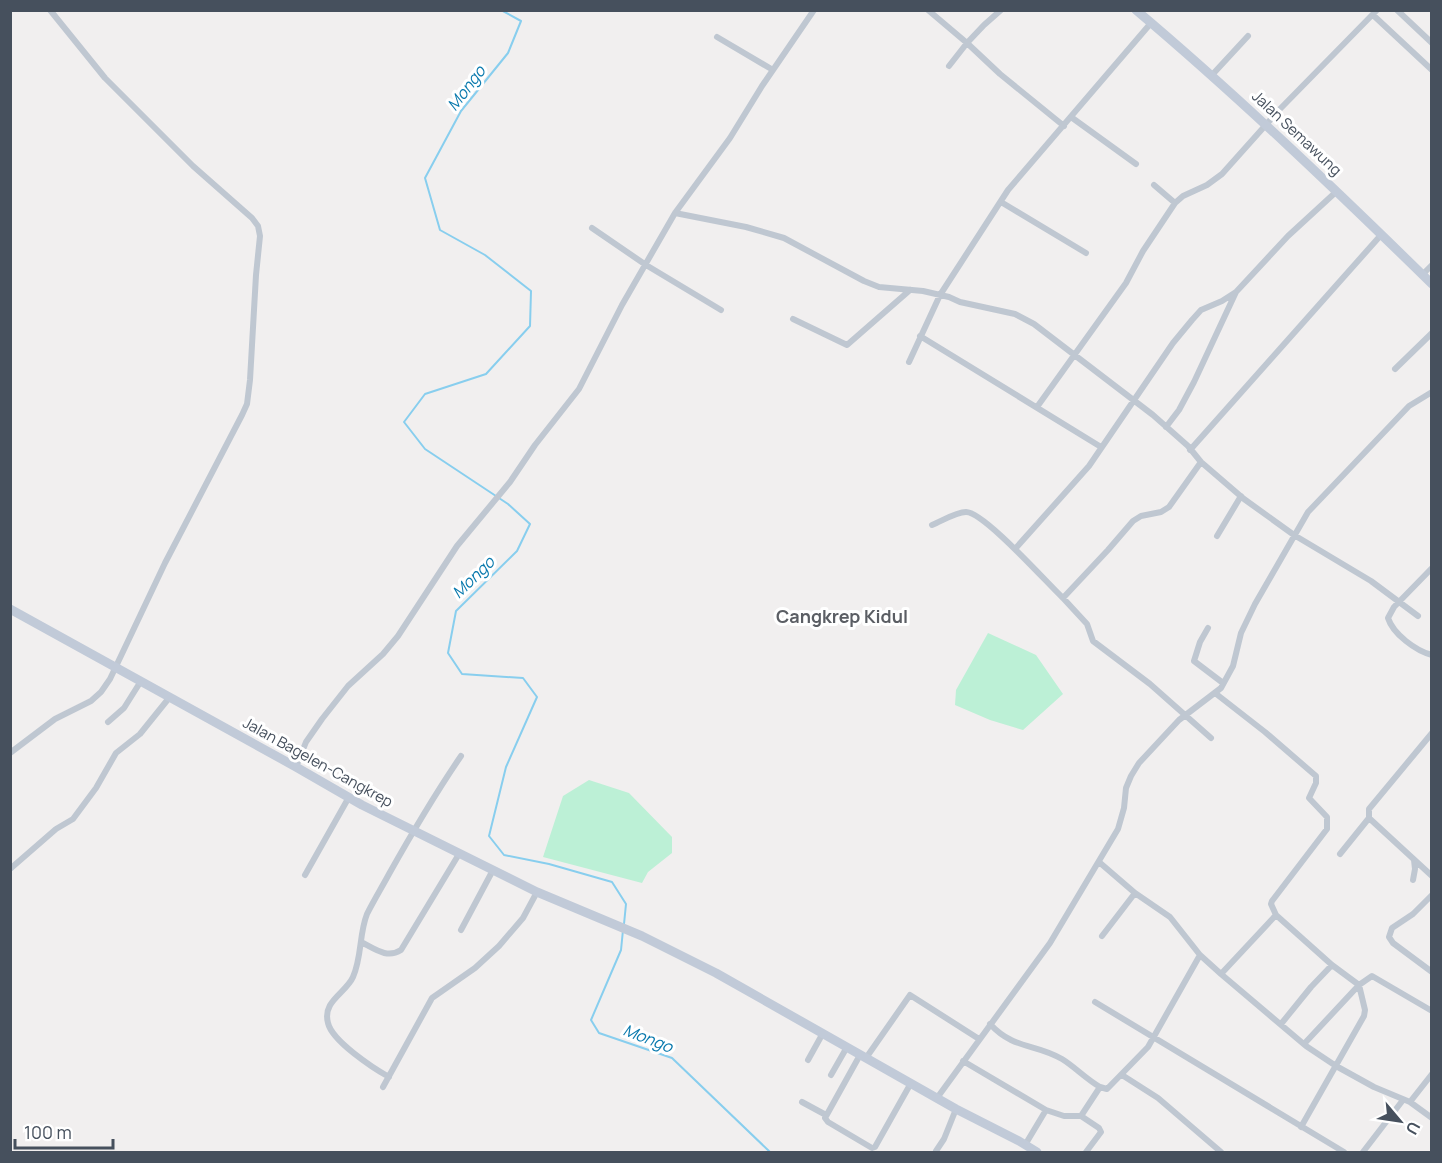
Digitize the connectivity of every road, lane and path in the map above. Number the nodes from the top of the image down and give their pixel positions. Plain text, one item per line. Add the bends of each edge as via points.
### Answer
1 (50, 10) edge
2 (814, 10) edge
3 (928, 10) edge
4 (1001, 10) edge
5 (1136, 10) edge
6 (1396, 10) edge
7 (1375, 13) edge
8 (1151, 23) junction
9 (1248, 36) dead end
10 (717, 37) dead end
11 (967, 43) junction
12 (1431, 43) edge
13 (949, 66) dead end
14 (773, 70) junction
15 (1431, 70) edge
16 (1212, 75) junction
17 (1071, 117) junction
18 (1267, 125) junction
19 (1064, 126) junction
20 (1136, 164) dead end
21 (1154, 185) dead end
22 (1337, 191) junction
23 (1001, 202) junction
24 (1175, 203) junction
25 (675, 213) junction
26 (592, 228) dead end
27 (1381, 235) junction
28 (1086, 253) dead end
29 (646, 265) junction
30 (1431, 265) edge
31 (1422, 275) junction
32 (1431, 284) edge
33 (911, 290) junction
34 (1236, 292) junction
35 (940, 295) junction
36 (721, 309) dead end
37 (793, 319) dead end
38 (1431, 333) edge
39 (920, 336) junction
40 (1075, 355) junction
41 (909, 362) dead end
42 (1395, 369) dead end
43 (1431, 392) edge
44 (1135, 400) junction
45 (1038, 407) junction
46 (1166, 427) junction
47 (1101, 447) junction
48 (1190, 450) junction
49 (1202, 462) junction
50 (1241, 496) junction
51 (932, 525) dead end
52 (1294, 535) junction
53 (1217, 536) dead end
54 (1015, 549) junction
55 (1431, 568) edge
56 (1063, 598) junction
57 (1399, 601) junction
58 (10, 609) edge
59 (1418, 616) dead end
60 (1208, 628) dead end
61 (1431, 655) edge
62 (116, 667) junction
63 (141, 681) junction
64 (1223, 683) junction
65 (1215, 693) junction
66 (169, 698) junction
67 (1186, 714) junction
68 (108, 722) dead end
69 (1431, 733) edge
70 (1211, 738) dead end
71 (10, 753) edge
72 (461, 756) dead end
73 (296, 766) junction
74 (349, 797) junction
75 (1369, 818) junction
76 (413, 831) junction
77 (459, 854) junction
78 (1340, 854) dead end
79 (1414, 860) junction
80 (1099, 862) junction
81 (10, 869) edge
82 (493, 870) junction
83 (305, 875) dead end
84 (1431, 876) edge
85 (1413, 880) dead end
86 (537, 892) junction
87 (1136, 893) junction
88 (1431, 895) edge
89 (1276, 915) junction
90 (461, 930) dead end
91 (1101, 936) dead end
92 (362, 942) junction
93 (1200, 955) junction
94 (1332, 965) junction
95 (1431, 972) edge
96 (1221, 975) junction
97 (1359, 985) junction
98 (1095, 1002) dead end
99 (1431, 1011) edge
100 (990, 1024) junction
101 (1281, 1024) junction
102 (823, 1034) junction
103 (1153, 1038) junction
104 (979, 1039) junction
105 (1304, 1044) junction
106 (847, 1047) junction
107 (863, 1056) junction
108 (808, 1060) dead end
109 (963, 1061) junction
110 (1336, 1066) junction
111 (1431, 1074) edge
112 (831, 1075) dead end
113 (1122, 1075) junction
114 (389, 1077) junction
115 (911, 1083) junction
116 (383, 1087) dead end
117 (1100, 1087) junction
118 (937, 1098) junction
119 (1403, 1100) junction
120 (802, 1102) dead end
121 (1410, 1102) junction
122 (956, 1109) junction
123 (1046, 1110) junction
124 (826, 1115) junction
125 (1080, 1116) junction
126 (1431, 1118) edge
127 (1301, 1126) junction
128 (1025, 1144) junction
129 (936, 1151) edge
130 (1037, 1152) edge
131 (1086, 1152) edge
132 (1221, 1152) edge
133 (1344, 1152) edge
134 (1363, 1152) edge

1 - 62 street via 105,78 260,230 247,404
2 - 14 street
3 - 11 street
4 - 11 street
5 - 8 main road, Jalan Semawung
6 - 12 street
7 - 15 street
7 - 18 street
8 - 16 main road, Jalan Semawung
8 - 17 street
9 - 16 street
10 - 14 street
11 - 13 street
11 - 19 street
14 - 25 street
16 - 18 main road, Jalan Semawung
17 - 19 street
17 - 20 street
18 - 22 main road, Jalan Semawung
18 - 24 street via 1218,178
19 - 23 street via 1023,170
21 - 24 street
22 - 27 main road, Jalan Semawung
22 - 34 street
23 - 28 street
23 - 35 street
24 - 40 street via 1126,283
25 - 29 street
25 - 33 street via 784,238 870,284
26 - 29 street
27 - 31 main road, Jalan Semawung
27 - 48 street
29 - 36 street
29 - 73 street via 579,389 457,546 398,636 348,686 322,719
30 - 31 street
31 - 32 main road, Jalan Semawung
33 - 35 street
33 - 37 street via 848,345
34 - 44 street via 1201,310 1173,343
34 - 46 street via 1179,410
35 - 39 street
35 - 40 street via 1015,314
38 - 42 street
39 - 41 street
39 - 45 street
40 - 44 street
40 - 45 street
43 - 52 street via 1413,402 1354,462 1312,507
44 - 46 street
44 - 47 street
45 - 47 street
46 - 48 street
47 - 54 street via 1089,466
48 - 49 street
49 - 50 street
49 - 56 street via 1169,507 1133,521
50 - 52 street
50 - 53 street
51 - 54 street via 969,511
52 - 57 street
52 - 64 street via 1241,633 1236,657
54 - 56 street
55 - 57 street
56 - 67 street via 1087,624 1093,641
57 - 59 street
57 - 61 street via 1389,614 1390,624
58 - 62 main road, Jalan Bagelen-Cangkrep
60 - 64 street via 1194,661
62 - 63 main road, Jalan Bagelen-Cangkrep
62 - 71 street via 96,697 55,719
63 - 66 main road, Jalan Bagelen-Cangkrep
63 - 68 street via 124,708
64 - 65 street
65 - 67 street
65 - 89 street via 1316,776 1309,798 1327,817 1328,828 1272,901
66 - 73 main road, Jalan Bagelen-Cangkrep
66 - 81 street via 140,734 116,753 73,819
67 - 70 street
67 - 80 street via 1131,776 1118,829
69 - 75 street via 1369,809
72 - 76 street
73 - 74 main road, Jalan Bagelen-Cangkrep
74 - 76 main road, Jalan Bagelen-Cangkrep
74 - 83 street
75 - 78 street
75 - 79 street
76 - 77 main road, Jalan Bagelen-Cangkrep
76 - 92 street via 367,914
77 - 82 main road, Jalan Bagelen-Cangkrep
77 - 92 street via 401,950 387,955
79 - 84 street
79 - 85 street
80 - 87 street
80 - 100 street via 1050,944
82 - 86 main road, Jalan Bagelen-Cangkrep
82 - 90 street
86 - 102 main road, Jalan Bagelen-Cangkrep via 642,936
86 - 114 street via 517,927 499,946 432,998
87 - 91 street
87 - 93 street via 1170,917
88 - 95 street via 1389,933 1393,943
89 - 94 street
89 - 96 street
92 - 114 street via 353,977 331,1003 328,1024 342,1043
93 - 96 street
93 - 103 street
94 - 97 street
94 - 101 street
96 - 101 street
97 - 99 street via 1374,977
97 - 105 street
97 - 110 street via 1365,1014
98 - 103 street
100 - 104 street
100 - 117 street via 1014,1043 1061,1058
101 - 105 street
102 - 106 main road, Jalan Bagelen-Cangkrep
102 - 108 street
103 - 113 street
103 - 127 street
104 - 107 street via 910,995
104 - 109 street
105 - 110 street
106 - 107 main road, Jalan Bagelen-Cangkrep
106 - 112 street
107 - 115 main road, Jalan Bagelen-Cangkrep
107 - 124 street
109 - 118 street
109 - 123 street
110 - 119 street
110 - 127 street
111 - 121 street
113 - 117 street via 1107,1089
113 - 132 street via 1158,1098
114 - 116 street
115 - 118 main road, Jalan Bagelen-Cangkrep
115 - 124 street via 874,1148 828,1122
117 - 125 street
118 - 122 main road, Jalan Bagelen-Cangkrep
119 - 121 street
119 - 134 street
120 - 124 street
121 - 126 street
122 - 128 main road, Jalan Bagelen-Cangkrep
122 - 129 street
123 - 125 street
123 - 128 street
125 - 131 street via 1101,1132
127 - 133 street
128 - 130 main road, Jalan Bagelen-Cangkrep

